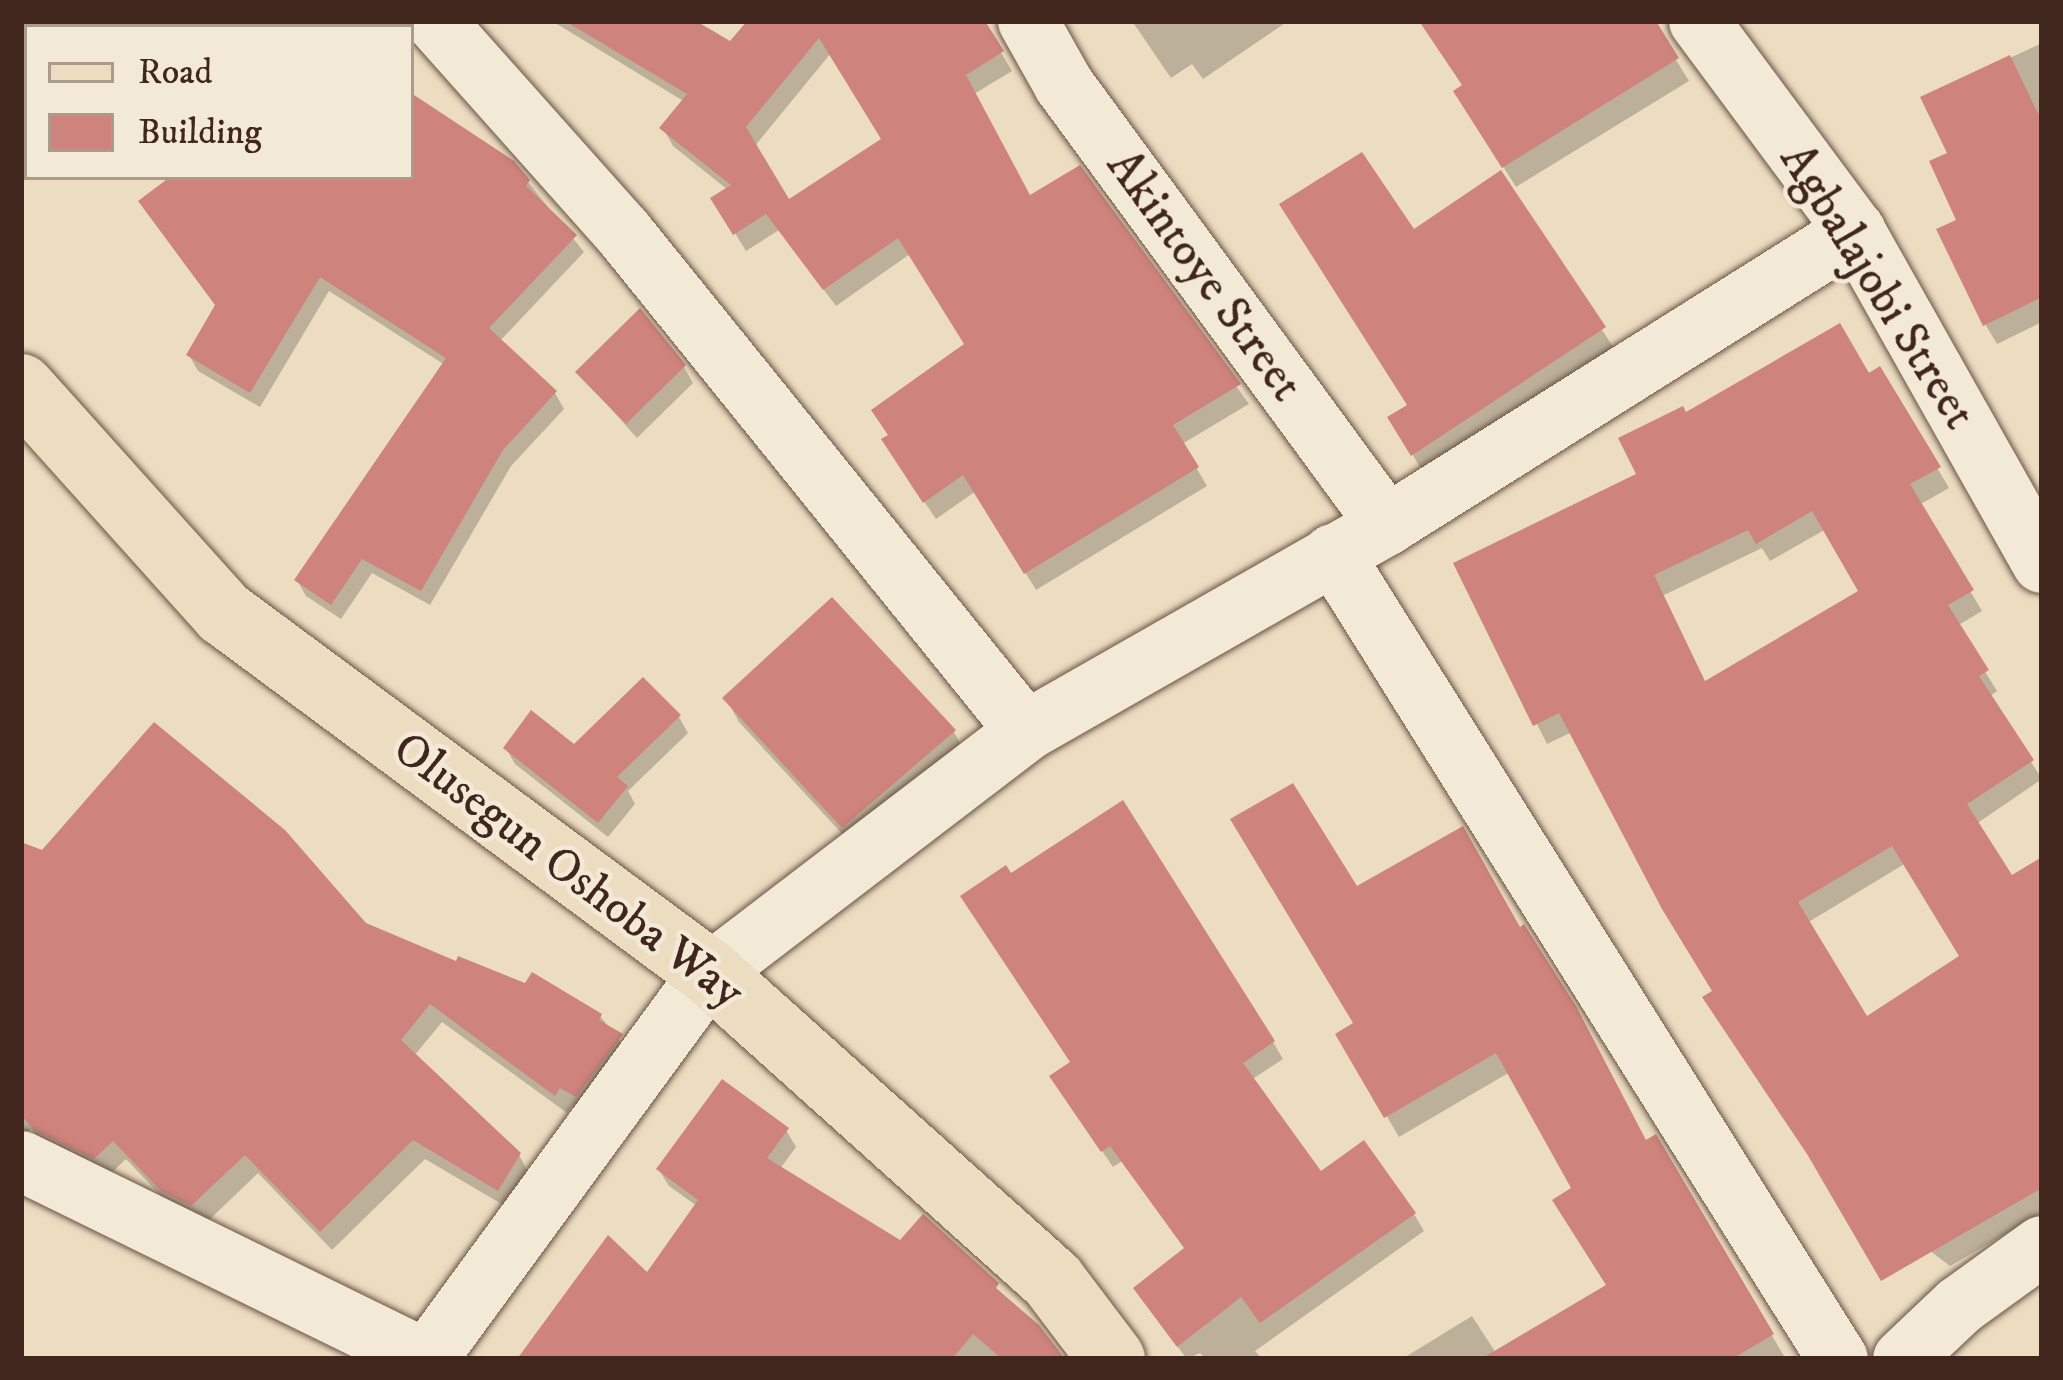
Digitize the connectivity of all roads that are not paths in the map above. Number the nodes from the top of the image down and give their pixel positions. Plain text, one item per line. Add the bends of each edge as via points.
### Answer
1 (435, 21) edge
2 (1028, 21) edge
3 (1700, 21) edge
4 (1855, 231) junction
5 (21, 387) edge
6 (1387, 526) junction
7 (1333, 554) junction
8 (2042, 563) edge
9 (1026, 730) junction
10 (710, 973) junction
11 (21, 1162) edge
12 (2042, 1246) edge
13 (426, 1359) edge
14 (1112, 1359) edge
15 (1838, 1359) edge
16 (1903, 1359) edge

1 - 9 street via 623,232
2 - 6 street, Akintoye Street via 1064,85
3 - 4 street, Agbalajobi Street
4 - 6 street
4 - 8 street, Agbalajobi Street
5 - 10 main road, Olusegun Oshoba Way via 224,613
6 - 7 street
7 - 9 street
7 - 15 street
9 - 10 street
10 - 13 street
10 - 14 main road, Olusegun Oshoba Way via 1053,1281
11 - 13 street
12 - 16 street

